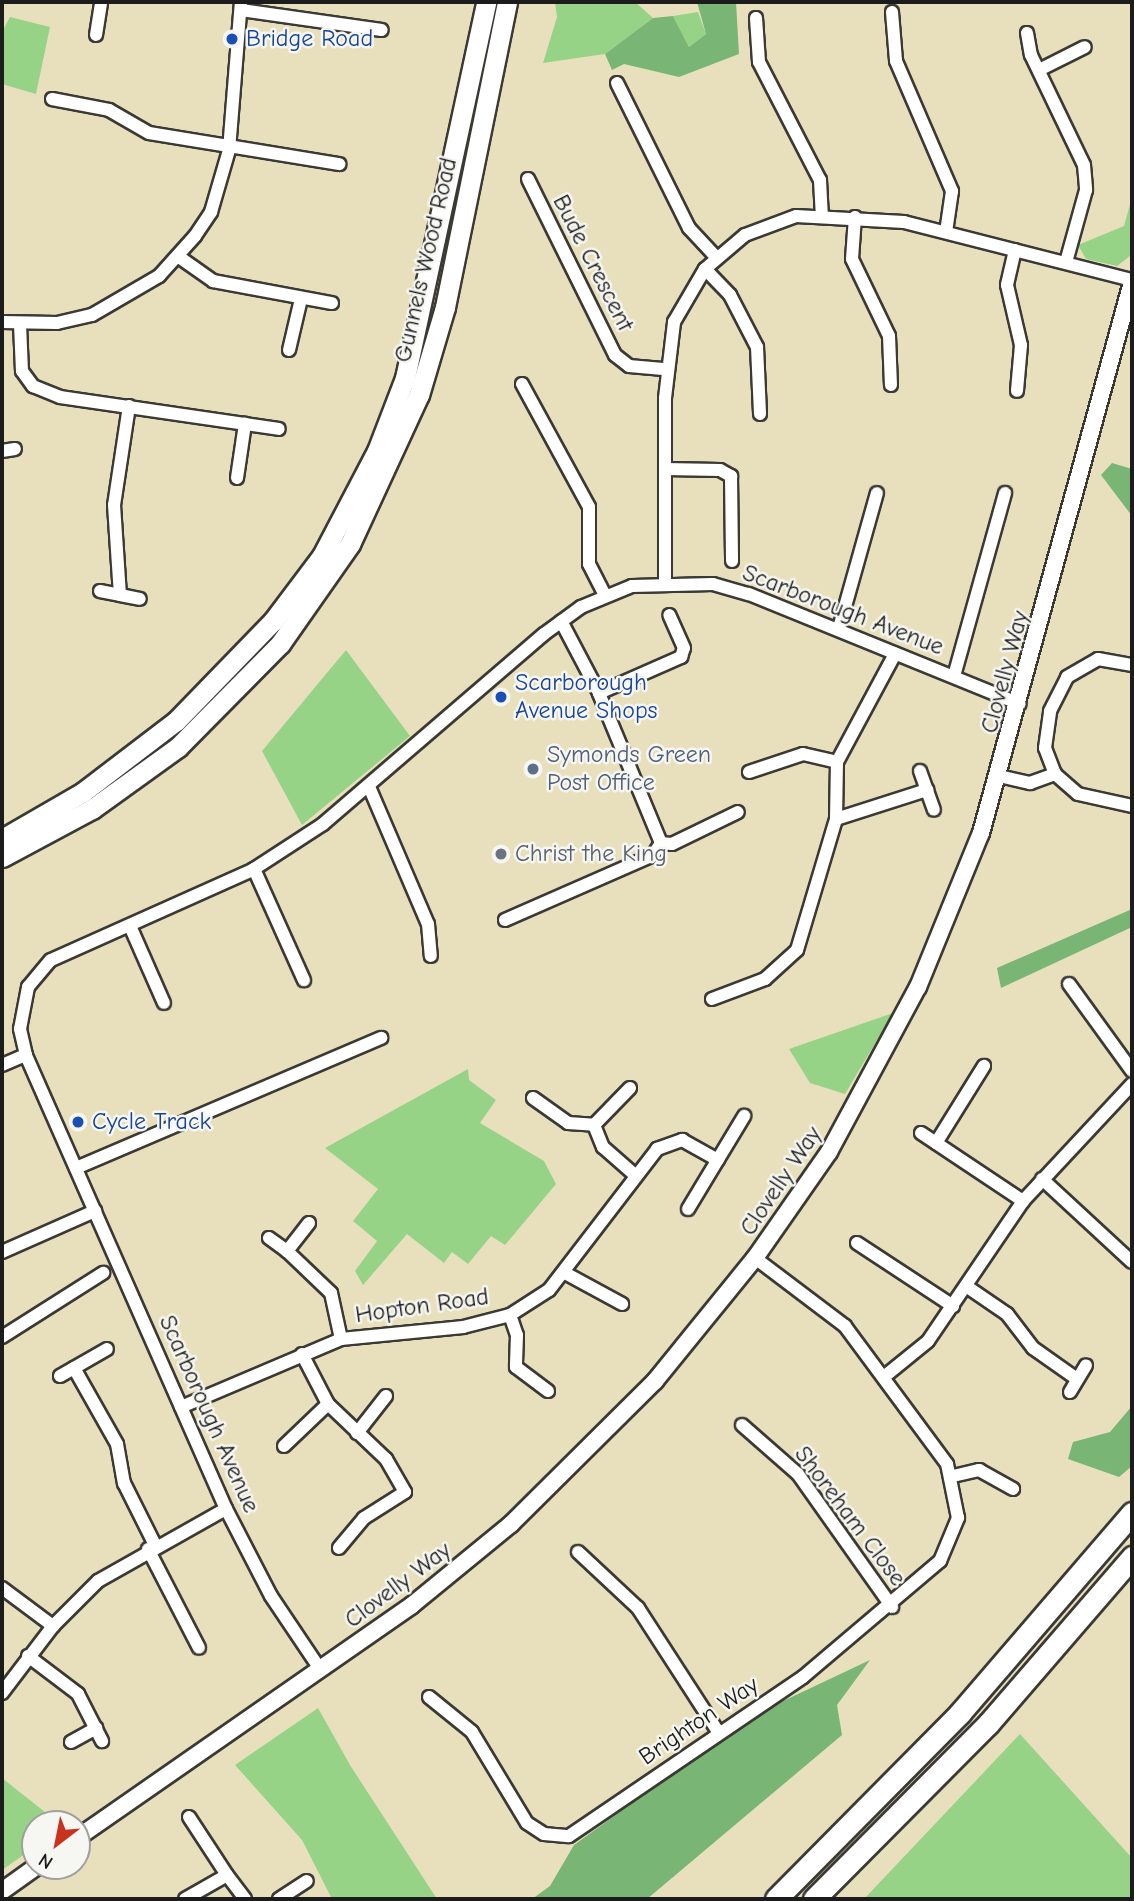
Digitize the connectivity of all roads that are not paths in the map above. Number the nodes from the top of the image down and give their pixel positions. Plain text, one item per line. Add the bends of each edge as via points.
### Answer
1 (101, 2) edge
2 (486, 2) edge
3 (507, 2) edge
4 (241, 6) edge
5 (892, 12) dead end
6 (756, 18) dead end
7 (382, 30) dead end
8 (1027, 33) dead end
9 (96, 35) dead end
10 (1085, 47) dead end
11 (1039, 70) junction
12 (617, 83) dead end
13 (52, 99) dead end
14 (229, 150) junction
15 (339, 164) dead end
16 (527, 179) dead end
17 (822, 214) junction
18 (855, 217) junction
19 (946, 232) junction
20 (1015, 250) junction
21 (179, 257) junction
22 (717, 258) junction
23 (1066, 262) junction
24 (705, 269) junction
25 (1132, 281) edge
26 (300, 299) junction
27 (332, 303) dead end
28 (2, 322) edge
29 (20, 324) junction
30 (289, 349) dead end
31 (666, 369) junction
32 (522, 384) dead end
33 (891, 385) dead end
34 (1017, 391) dead end
35 (129, 406) junction
36 (760, 414) dead end
37 (246, 424) junction
38 (279, 429) dead end
39 (665, 469) junction
40 (237, 478) dead end
41 (877, 493) dead end
42 (1005, 493) dead end
43 (732, 561) dead end
44 (665, 581) junction
45 (100, 592) dead end
46 (120, 595) junction
47 (605, 596) junction
48 (140, 599) dead end
49 (669, 615) dead end
50 (561, 621) junction
51 (839, 628) junction
52 (895, 653) junction
53 (1132, 665) edge
54 (954, 676) junction
55 (599, 693) junction
56 (1020, 704) junction
57 (837, 762) junction
58 (920, 771) dead end
59 (749, 772) dead end
60 (1055, 774) junction
61 (999, 776) junction
62 (370, 789) junction
63 (927, 790) junction
64 (1132, 806) edge
65 (934, 810) dead end
66 (737, 812) dead end
67 (836, 818) junction
68 (2, 839) edge
69 (661, 844) junction
70 (2, 857) edge
71 (254, 869) junction
72 (505, 920) dead end
73 (130, 926) junction
74 (431, 956) dead end
75 (304, 981) dead end
76 (1069, 984) dead end
77 (712, 999) dead end
78 (164, 1003) dead end
79 (381, 1038) dead end
80 (26, 1055) junction
81 (2, 1065) edge
82 (984, 1066) dead end
83 (1132, 1071) edge
84 (1132, 1084) edge
85 (630, 1088) dead end
86 (533, 1098) dead end
87 (744, 1116) dead end
88 (594, 1125) junction
89 (921, 1133) dead end
90 (936, 1143) junction
91 (718, 1160) junction
92 (76, 1168) junction
93 (636, 1176) junction
94 (1042, 1179) junction
95 (1023, 1201) junction
96 (688, 1209) dead end
97 (95, 1211) junction
98 (309, 1223) dead end
99 (269, 1238) dead end
100 (857, 1243) dead end
101 (287, 1251) junction
102 (2, 1252) edge
103 (755, 1258) junction
104 (1132, 1262) edge
105 (103, 1273) dead end
106 (565, 1273) junction
107 (966, 1286) junction
108 (622, 1304) dead end
109 (953, 1306) junction
110 (509, 1315) junction
111 (2, 1337) edge
112 (341, 1339) junction
113 (107, 1349) dead end
114 (302, 1354) junction
115 (1086, 1366) dead end
116 (74, 1368) junction
117 (60, 1376) dead end
118 (885, 1376) junction
119 (1077, 1380) junction
120 (548, 1391) dead end
121 (1070, 1392) dead end
122 (386, 1396) dead end
123 (328, 1404) junction
124 (181, 1408) junction
125 (742, 1425) dead end
126 (357, 1433) junction
127 (284, 1446) dead end
128 (953, 1476) junction
129 (994, 1496) dead end
130 (226, 1509) junction
131 (1132, 1513) edge
132 (151, 1547) junction
133 (339, 1548) dead end
134 (578, 1552) dead end
135 (1132, 1557) edge
136 (2, 1588) edge
137 (892, 1607) junction
138 (53, 1626) junction
139 (199, 1648) dead end
140 (28, 1656) junction
141 (320, 1670) junction
142 (2, 1693) edge
143 (429, 1697) dead end
144 (96, 1728) junction
145 (717, 1730) junction
146 (102, 1741) dead end
147 (71, 1742) dead end
148 (189, 1817) dead end
149 (91, 1828) edge
150 (227, 1875) junction
151 (21, 1877) edge
152 (307, 1881) dead end
153 (2, 1891) edge
154 (185, 1899) edge
155 (245, 1899) edge
156 (279, 1899) edge
157 (776, 1899) edge
158 (814, 1899) edge

1 - 9 street
2 - 68 main road, Gunnels Wood Road via 424,309 377,451 302,584 176,721 136,755
3 - 70 main road, Gunnels Wood Road via 445,307 393,459 321,590 280,644 178,747 135,781
4 - 7 street
4 - 14 street
5 - 19 street via 896,61 952,191
6 - 17 street via 759,62 820,180
8 - 11 street
10 - 11 street
11 - 23 street via 1087,178
12 - 22 street via 689,228
13 - 14 street via 109,110 149,133
14 - 15 street
14 - 21 street via 211,212
16 - 31 street, Bude Crescent via 615,355 629,366
17 - 18 street, Bude Crescent
17 - 22 street, Bude Crescent via 771,224
18 - 19 street, Bude Crescent
18 - 33 street via 852,259 889,336
19 - 20 street, Bude Crescent
20 - 23 street, Bude Crescent
20 - 34 street via 1007,285 1021,345
21 - 26 street via 213,281
21 - 29 street via 130,296 92,315
22 - 24 street, Bude Crescent
23 - 25 street, Bude Crescent
24 - 31 street, Bude Crescent via 674,322
24 - 36 street via 730,295 757,347
25 - 56 street, Clovelly Way
26 - 27 street
26 - 30 street
28 - 29 street
29 - 35 street via 22,371 33,386 60,397
31 - 39 street, Bude Crescent
32 - 47 street via 589,508 589,564
35 - 37 street
35 - 46 street via 114,505
37 - 38 street
37 - 40 street
39 - 43 street via 720,470 731,476
39 - 44 street, Bude Crescent
41 - 51 street
42 - 54 street
44 - 47 street, Scarborough Avenue
44 - 51 street, Scarborough Avenue via 725,587
45 - 46 street
46 - 48 street
47 - 50 street, Scarborough Avenue
49 - 55 street via 684,648 681,657
50 - 55 street
50 - 62 street, Scarborough Avenue
51 - 52 street, Scarborough Avenue
52 - 54 street, Scarborough Avenue
52 - 57 street
53 - 60 street via 1098,659 1067,677 1050,711 1045,748
54 - 56 street, Scarborough Avenue
55 - 69 street
56 - 61 street, Clovelly Way
57 - 59 street via 803,754
57 - 67 street
58 - 63 street
60 - 61 street via 1030,783
60 - 64 street via 1078,794
61 - 103 street, Clovelly Way via 899,1026 842,1131
62 - 71 street, Scarborough Avenue
62 - 74 street via 428,924
63 - 65 street
63 - 67 street
66 - 69 street via 672,845
67 - 77 street via 797,950 765,979
69 - 72 street via 653,855
71 - 73 street, Scarborough Avenue
71 - 75 street
73 - 78 street
73 - 80 street, Scarborough Avenue via 41,970 21,1007
76 - 83 street
79 - 92 street
80 - 81 street
80 - 92 street, Scarborough Avenue
82 - 90 street
84 - 94 street
85 - 88 street
86 - 88 street via 568,1123
87 - 91 street
88 - 93 street via 603,1147
89 - 90 street
90 - 95 street
91 - 93 street, Hopton Road via 681,1140 657,1149
91 - 96 street
92 - 97 street, Scarborough Avenue
93 - 106 street, Hopton Road
94 - 95 street
94 - 104 street
95 - 107 street
97 - 102 street
97 - 124 street, Scarborough Avenue
98 - 101 street
99 - 101 street, Hopton Road
100 - 109 street
101 - 112 street, Hopton Road via 327,1286
103 - 118 street, Brighton Way via 831,1313
103 - 141 street, Clovelly Way via 655,1381 573,1466 470,1560
105 - 111 street
106 - 108 street
106 - 110 street, Hopton Road via 537,1301
107 - 109 street
107 - 119 street via 1007,1314 1033,1348
109 - 118 street via 919,1352
110 - 112 street, Hopton Road via 463,1327
110 - 120 street, Hopton Road via 517,1335 516,1367
112 - 114 street, Hopton Road
113 - 116 street
114 - 123 street
114 - 124 street, Hopton Road
115 - 119 street
116 - 117 street
116 - 132 street via 117,1444 124,1483
118 - 128 street, Brighton Way
119 - 121 street
122 - 126 street
123 - 126 street
123 - 127 street
124 - 130 street, Scarborough Avenue
125 - 137 street, Shoreham Close via 798,1474
126 - 133 street via 386,1459 405,1492 363,1518
128 - 129 street via 979,1470 1007,1486
128 - 137 street, Brighton Way via 958,1518 947,1552
130 - 132 street
130 - 141 street, Scarborough Avenue via 284,1616
131 - 157 highway via 960,1713
132 - 138 street via 98,1581
132 - 139 street
134 - 145 street via 638,1608
135 - 158 highway via 988,1724
136 - 138 street
137 - 145 street, Brighton Way via 803,1677
138 - 140 street
140 - 142 street
140 - 144 street via 78,1694
141 - 149 street, Clovelly Way
143 - 145 street, Brighton Way via 472,1732 521,1816 552,1835 579,1832
144 - 146 street
144 - 147 street
148 - 150 street
150 - 154 street
150 - 155 street
151 - 153 street
152 - 156 street

